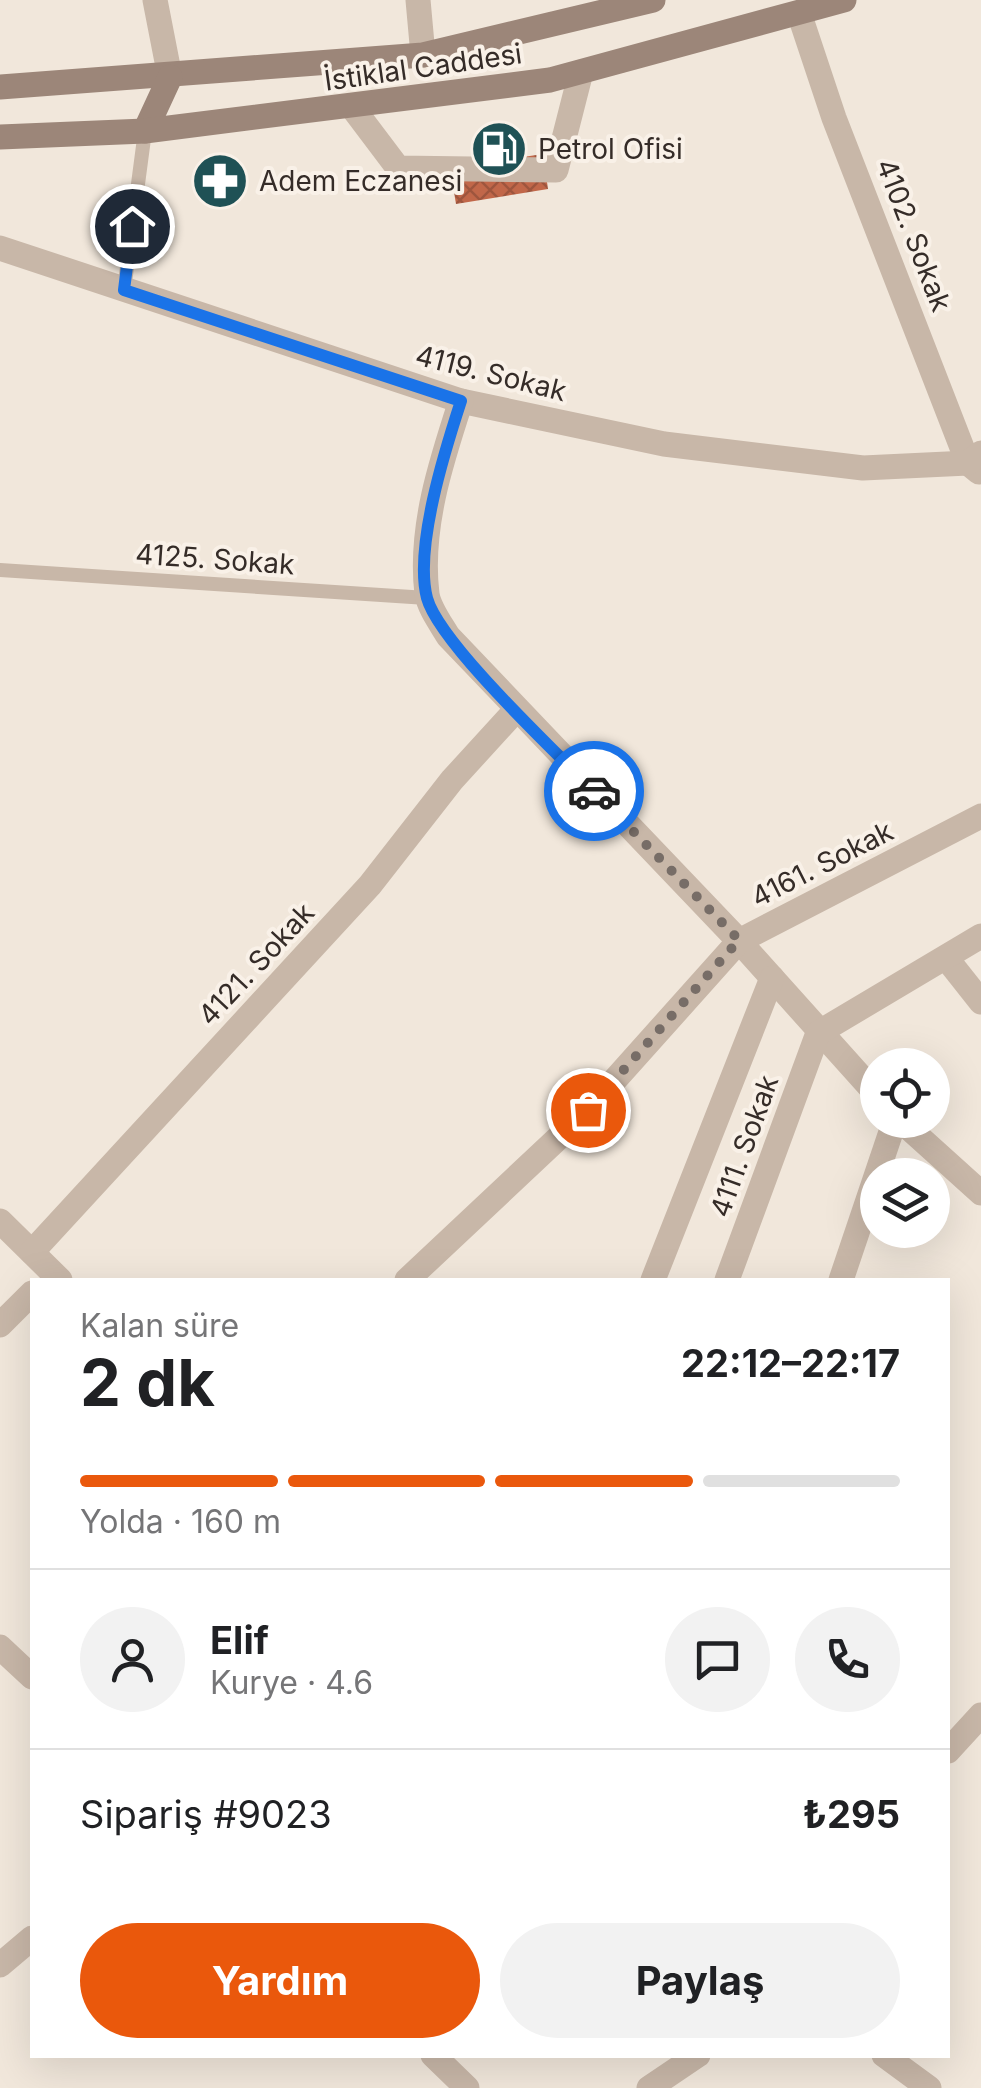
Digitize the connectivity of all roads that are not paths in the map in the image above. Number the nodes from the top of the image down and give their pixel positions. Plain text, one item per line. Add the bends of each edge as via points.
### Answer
1 (155, 0) edge
2 (418, 0) edge
3 (653, 0) edge
4 (844, 0) edge
5 (799, 13) junction
6 (422, 55) junction
7 (580, 72) junction
8 (170, 77) junction
9 (0, 87) edge
10 (352, 107) junction
11 (145, 130) junction
12 (0, 137) edge
13 (0, 248) edge
14 (124, 290) junction
15 (461, 401) junction
16 (977, 464) edge
17 (0, 570) edge
18 (427, 598) junction
19 (516, 710) junction
20 (981, 816) edge
21 (981, 936) edge
22 (739, 940) junction
23 (947, 959) junction
24 (772, 978) junction
25 (981, 1002) edge
26 (818, 1032) junction
27 (860, 1077) edge
28 (892, 1138) edge
29 (918, 1138) edge
30 (981, 1194) edge
31 (0, 1221) edge
32 (32, 1252) junction
33 (53, 1278) edge
34 (408, 1278) edge
35 (655, 1278) edge
36 (728, 1278) edge
37 (842, 1278) edge
38 (30, 1296) edge
39 (0, 1325) edge
40 (0, 1647) edge
41 (30, 1675) edge
42 (981, 1715) edge
43 (950, 1749) edge
44 (30, 1940) edge
45 (0, 1965) edge
46 (436, 2058) edge
47 (694, 2058) edge
48 (888, 2058) edge
49 (467, 2088) edge
50 (649, 2088) edge
51 (930, 2088) edge

1 - 8 street
2 - 6 street
3 - 6 main road, İstiklal Caddesi
4 - 5 main road, İstiklal Caddesi
5 - 7 main road, İstiklal Caddesi
5 - 16 street, 4102. Sokak via 834,118
6 - 8 main road, İstiklal Caddesi
7 - 10 main road, İstiklal Caddesi
7 - 10 street via 556,170 398,168
8 - 9 main road, İstiklal Caddesi
8 - 11 main road
10 - 11 main road, İstiklal Caddesi
11 - 12 main road, İstiklal Caddesi
11 - 14 lane
13 - 14 street, 4119. Sokak
14 - 15 street, 4119. Sokak
15 - 16 street, 4119. Sokak via 704,449 863,468
15 - 18 street via 436,477
17 - 18 lane, 4125. Sokak
18 - 19 street via 448,636
19 - 22 street
19 - 32 street, 4121. Sokak via 370,885
20 - 22 street, 4161. Sokak
21 - 23 street
22 - 24 street
22 - 34 street, 4161. Sokak via 588,1110
23 - 25 street
23 - 26 street
24 - 26 street
24 - 35 street
26 - 27 street
26 - 36 street, 4111. Sokak
28 - 37 street
29 - 30 street
31 - 32 street
32 - 33 street
38 - 39 street
40 - 41 street
42 - 43 street
44 - 45 street
46 - 49 street
47 - 50 street
48 - 51 street

